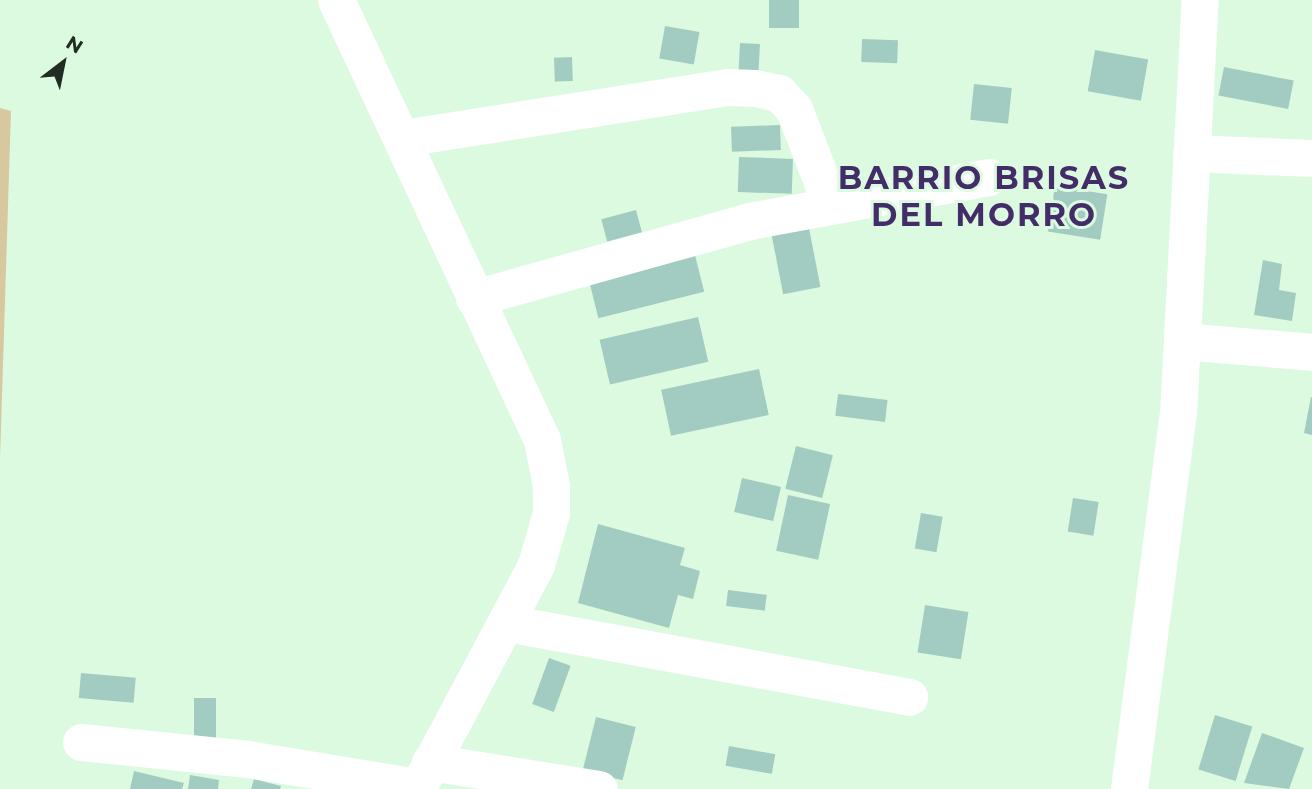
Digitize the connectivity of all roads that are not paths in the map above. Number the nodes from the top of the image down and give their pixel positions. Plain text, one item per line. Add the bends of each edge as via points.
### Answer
1 (336, 0) edge
2 (1200, 0) edge
3 (402, 138) junction
4 (1191, 153) junction
5 (1312, 158) edge
6 (989, 177) dead end
7 (830, 203) junction
8 (474, 298) junction
9 (1182, 341) junction
10 (1312, 352) edge
11 (507, 623) junction
12 (909, 697) dead end
13 (81, 742) dead end
14 (422, 780) edge
15 (599, 789) edge
16 (1129, 789) edge

1 - 3 street
2 - 4 street
3 - 7 street via 729,86 755,88 779,93 794,109
3 - 8 street
4 - 5 street
4 - 9 street
6 - 7 street
7 - 8 street
8 - 11 street via 542,440 551,486 545,539
9 - 10 street
9 - 16 street via 1178,414
11 - 12 street
11 - 14 street
13 - 14 street
14 - 15 street

